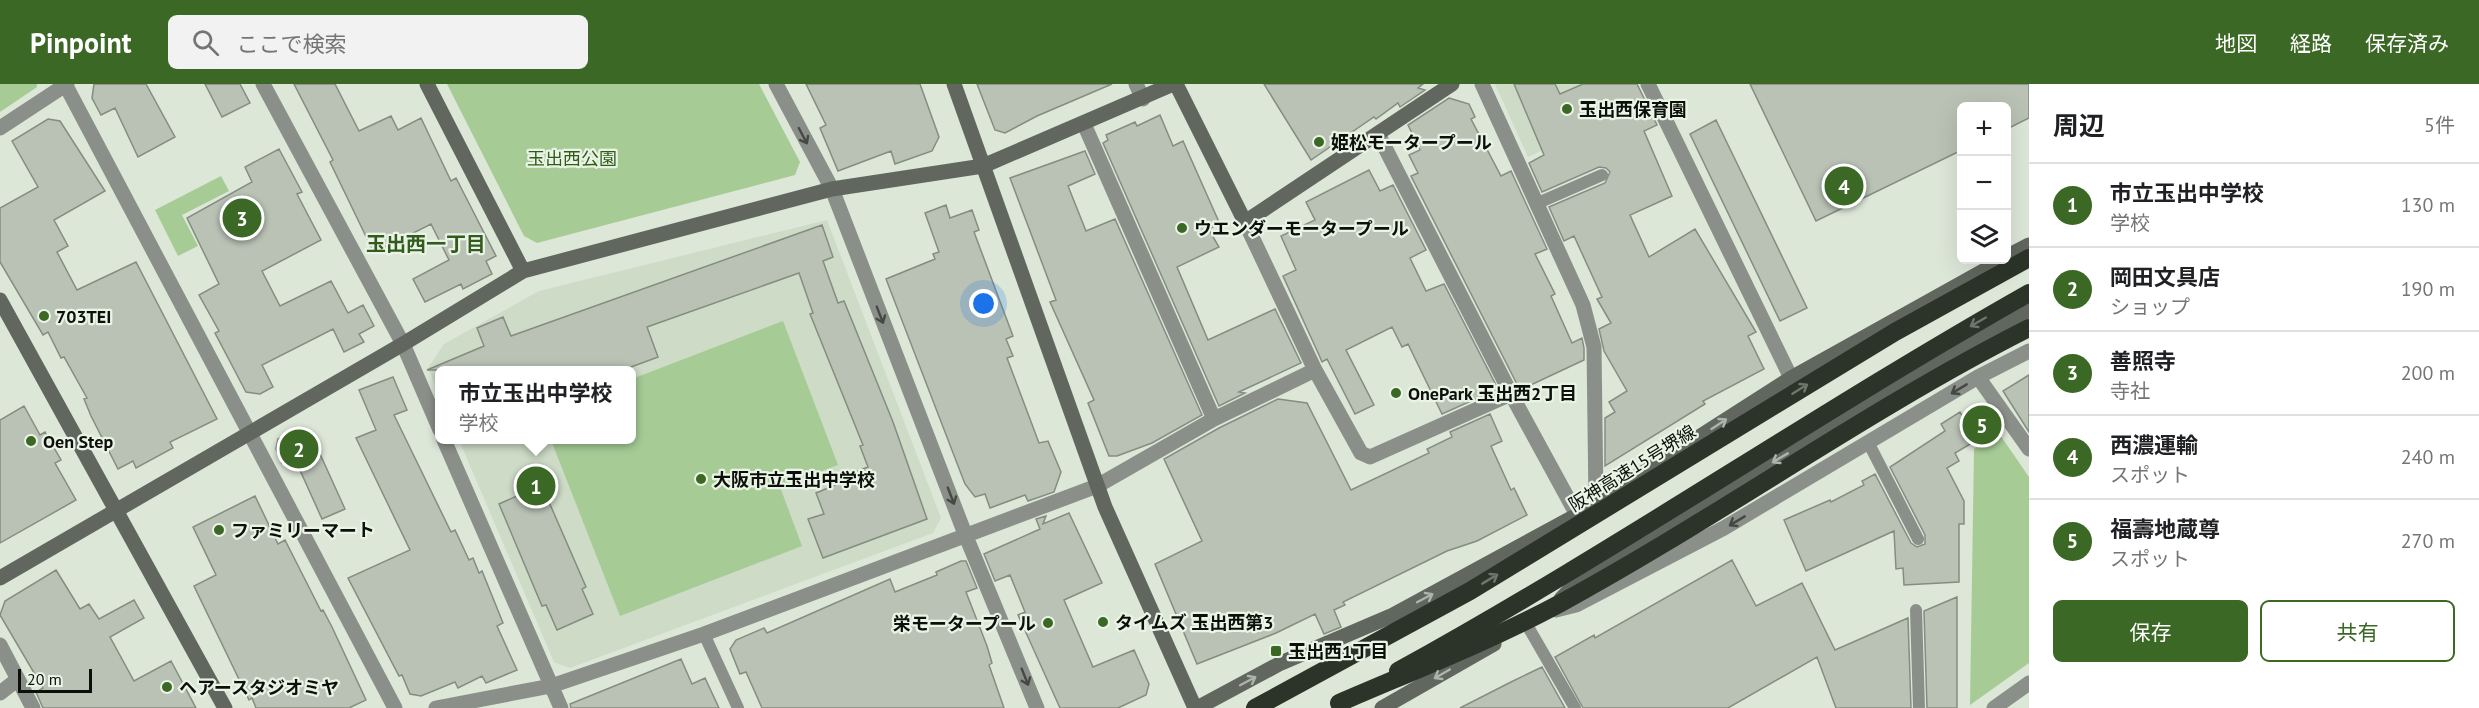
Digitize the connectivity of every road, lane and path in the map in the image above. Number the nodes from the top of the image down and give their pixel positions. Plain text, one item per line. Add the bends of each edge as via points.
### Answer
1 (65, 84) edge
2 (263, 84) edge
3 (427, 84) edge
4 (776, 84) edge
5 (954, 84) edge
6 (1136, 84) edge
7 (1175, 84) edge
8 (1452, 84) edge
9 (1482, 84) edge
10 (1648, 84) edge
11 (1143, 99) junction
12 (1084, 124) junction
13 (0, 128) edge
14 (1378, 134) junction
15 (983, 166) junction
16 (1602, 175) dead end
17 (832, 189) junction
18 (1538, 203) junction
19 (1245, 222) junction
20 (2029, 245) edge
21 (2011, 255) edge
22 (2029, 258) edge
23 (1995, 264) edge
24 (523, 271) junction
25 (2029, 293) edge
26 (0, 300) edge
27 (2029, 309) edge
28 (2029, 328) edge
29 (403, 344) junction
30 (2029, 351) edge
31 (1316, 370) junction
32 (1978, 377) junction
33 (1791, 378) junction
34 (1511, 394) junction
35 (435, 418) edge
36 (1214, 419) junction
37 (250, 433) junction
38 (1868, 442) junction
39 (446, 444) edge
40 (2029, 449) edge
41 (1097, 486) junction
42 (1596, 503) junction
43 (115, 512) junction
44 (1577, 515) junction
45 (965, 534) junction
46 (1918, 539) dead end
47 (0, 578) edge
48 (1916, 610) dead end
49 (1547, 612) junction
50 (1527, 625) junction
51 (704, 634) junction
52 (0, 645) edge
53 (18, 679) junction
54 (2029, 683) edge
55 (551, 686) junction
56 (0, 693) edge
57 (1334, 705) edge
58 (33, 708) edge
59 (225, 708) edge
60 (395, 708) edge
61 (436, 708) edge
62 (561, 708) edge
63 (738, 708) edge
64 (1037, 708) edge
65 (1196, 708) edge
66 (1255, 708) edge
67 (1382, 708) edge
68 (1575, 708) edge
69 (1919, 708) edge
70 (1994, 708) edge

1 - 13 street
1 - 37 street
2 - 29 street
3 - 24 street
4 -> 17 street
5 - 15 street
6 - 11 street
7 - 11 street
7 - 19 street
8 - 14 street
9 - 18 street
10 - 33 street
11 - 12 street
12 - 15 street
12 - 36 street
14 - 19 street
14 - 34 street
15 - 17 street
15 - 41 street
16 - 18 lane
17 - 24 street
17 -> 45 street
18 - 42 street via 1583,305 1594,347
19 - 31 street
20 - 21 street
66 -> 22 highway, 阪神高速15号堺線 via 1470,591 1895,332
23 - 33 street
24 - 29 street
25 -> 57 highway, bridge via 1904,364 1547,586
26 - 43 street
27 -> 49 street via 1580,579
28 - 57 highway, bridge via 1949,370 1558,604
29 - 35 street
29 - 37 street
30 - 32 street
31 - 34 street via 1361,453 1370,457
31 - 36 street
32 -> 38 street
32 - 40 street
42 -> 33 street
34 - 44 street
36 - 41 street
37 - 43 street
37 - 60 street
38 - 46 lane
38 -> 49 street via 1724,528 1576,605
39 - 55 street
41 - 45 street
41 - 65 street
42 - 44 street
43 - 47 street
43 - 59 street
65 -> 44 street via 1281,663 1391,616
45 - 51 street
45 -> 64 street
48 - 69 lane
49 - 50 street
50 -> 67 street
50 - 68 lane
51 - 55 street
51 - 63 lane
52 - 53 street
53 - 56 street
53 - 58 street
54 - 70 street
55 - 61 street
55 - 62 street

